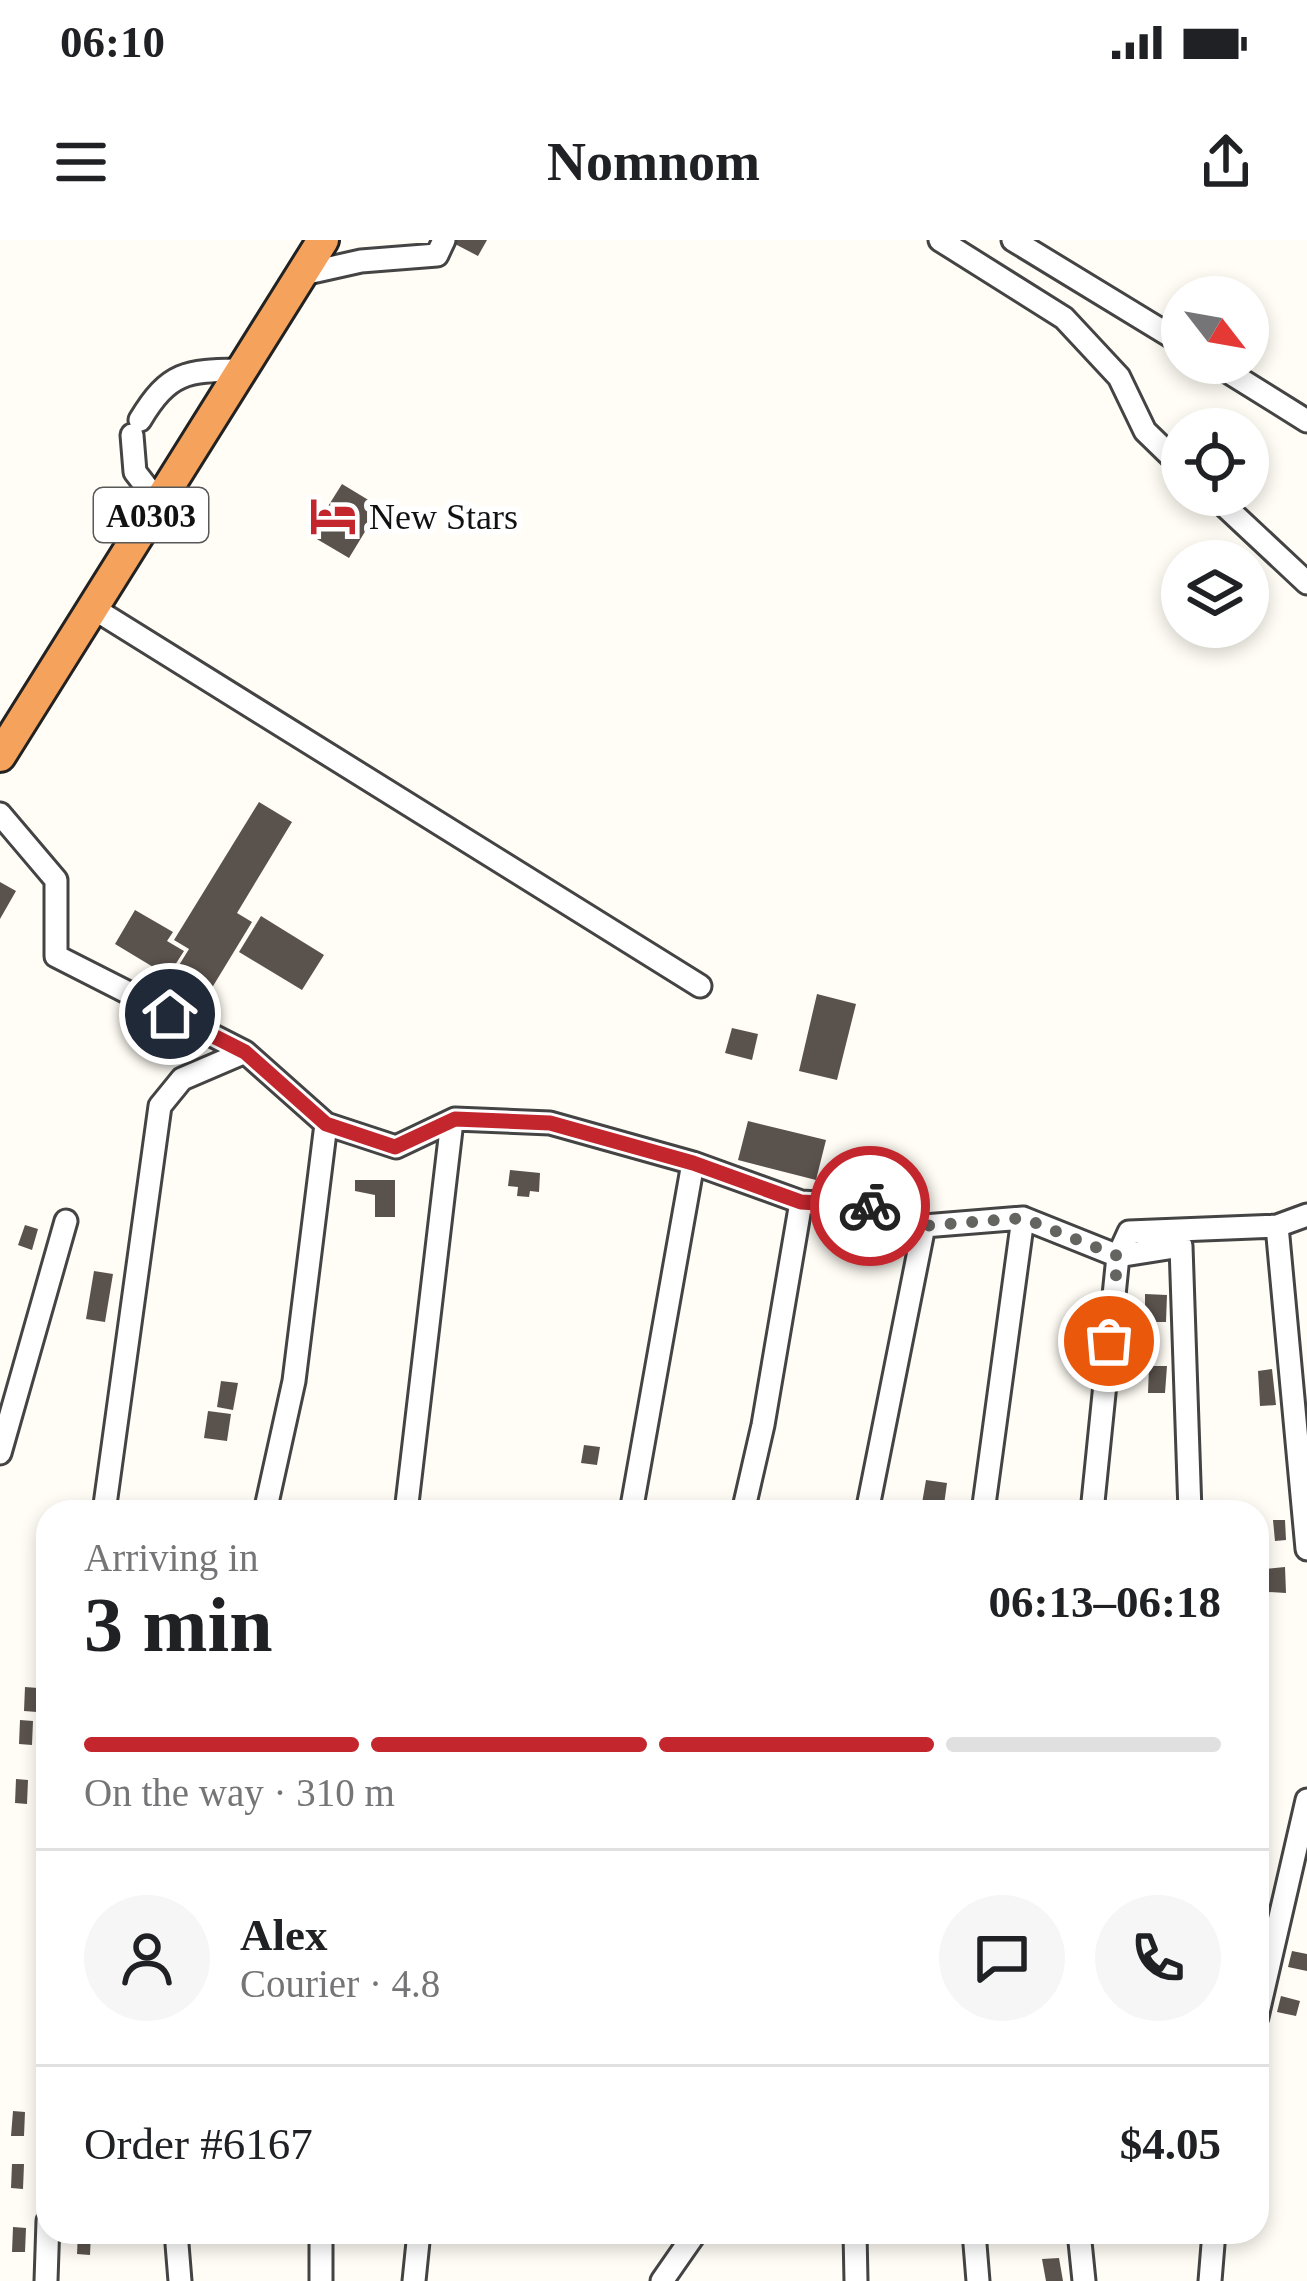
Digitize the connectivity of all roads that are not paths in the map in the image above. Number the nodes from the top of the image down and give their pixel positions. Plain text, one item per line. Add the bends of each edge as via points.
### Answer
1 (323, 240) edge
2 (444, 240) edge
3 (940, 240) edge
4 (1012, 240) edge
5 (303, 274) junction
6 (1161, 330) edge
7 (242, 370) junction
8 (1247, 384) edge
9 (1307, 422) edge
10 (1161, 447) edge
11 (159, 503) junction
12 (1235, 516) edge
13 (1307, 583) edge
14 (93, 608) junction
15 (0, 756) edge
16 (0, 814) edge
17 (700, 986) dead end
18 (245, 1052) junction
19 (452, 1121) junction
20 (326, 1124) junction
21 (693, 1163) junction
22 (801, 1202) junction
23 (1307, 1215) edge
24 (1023, 1218) junction
25 (66, 1221) dead end
26 (924, 1226) junction
27 (1276, 1226) junction
28 (1129, 1232) junction
29 (1181, 1246) junction
30 (1118, 1256) junction
31 (0, 1453) edge
32 (106, 1500) edge
33 (268, 1500) edge
34 (407, 1500) edge
35 (633, 1500) edge
36 (745, 1500) edge
37 (869, 1500) edge
38 (985, 1500) edge
39 (1093, 1500) edge
40 (1190, 1500) edge
41 (1307, 1550) edge
42 (1307, 1801) edge
43 (1269, 1965) edge
44 (47, 2244) edge
45 (177, 2244) edge
46 (321, 2244) edge
47 (418, 2244) edge
48 (688, 2244) edge
49 (855, 2244) edge
50 (975, 2244) edge
51 (1080, 2244) edge
52 (1213, 2244) edge
53 (46, 2281) edge
54 (180, 2281) edge
55 (321, 2281) edge
56 (414, 2281) edge
57 (662, 2281) edge
58 (856, 2281) edge
59 (978, 2281) edge
60 (1084, 2281) edge
61 (1210, 2281) edge

1 - 5 highway, A0303
2 - 5 street via 437,255
3 - 10 street via 1064,318 1119,377 1144,431
4 - 6 street
5 - 7 highway, A0303
7 - 11 highway, A0303
7 - 11 street via 191,370 156,393 136,427 135,472
8 - 9 street
11 - 14 highway, A0303
12 - 13 street
14 - 15 highway, A0303
14 - 17 street
16 - 18 street via 56,880 56,956
18 - 20 street
18 - 32 street via 182,1079 160,1106
19 - 20 street via 395,1147
19 - 21 street via 550,1123
19 - 34 street
20 - 33 street via 294,1381
21 - 22 street
21 - 35 street
22 - 26 street via 895,1207
22 - 36 street
23 - 27 street
24 - 26 street
24 - 30 street
24 - 38 street
25 - 31 street
26 - 37 street
27 - 28 street
27 - 41 street
28 - 29 street
28 - 30 street
29 - 30 street
29 - 40 street
30 - 39 street
42 - 43 street
44 - 53 street
45 - 54 street
46 - 55 street
47 - 56 street
48 - 57 street
49 - 58 street
50 - 59 street
51 - 60 street
52 - 61 street

